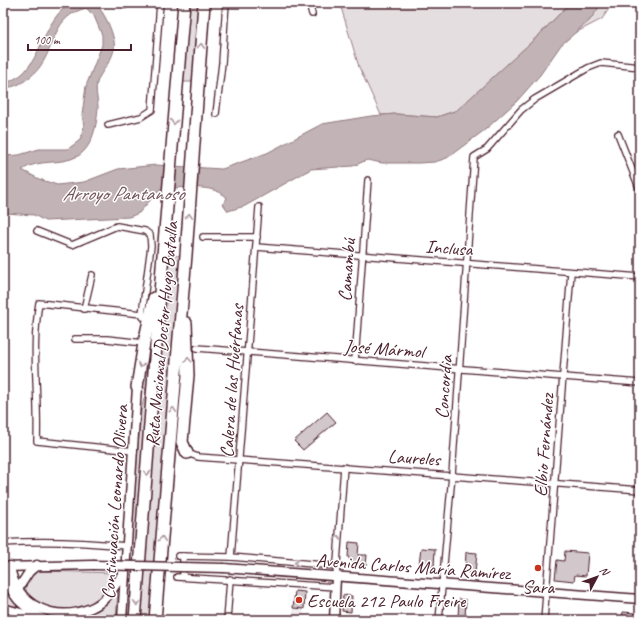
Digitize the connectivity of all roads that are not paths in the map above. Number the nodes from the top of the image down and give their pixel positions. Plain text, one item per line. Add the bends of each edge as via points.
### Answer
1 (160, 3) edge
2 (184, 3) edge
3 (204, 3) edge
4 (226, 3) edge
5 (309, 3) edge
6 (312, 14) dead end
7 (640, 67) edge
8 (216, 114) dead end
9 (108, 125) dead end
10 (618, 134) dead end
11 (368, 180) dead end
12 (640, 190) edge
13 (259, 207) dead end
14 (37, 231) dead end
15 (203, 237) dead end
16 (257, 237) junction
17 (256, 247) junction
18 (363, 256) junction
19 (185, 261) junction
20 (467, 264) junction
21 (162, 267) junction
22 (571, 272) junction
23 (92, 275) dead end
24 (640, 277) edge
25 (84, 309) junction
26 (142, 314) junction
27 (148, 327) junction
28 (75, 339) dead end
29 (144, 343) junction
30 (197, 348) dead end
31 (248, 353) junction
32 (355, 361) junction
33 (460, 369) junction
34 (563, 378) junction
35 (640, 383) edge
36 (137, 386) joint
37 (134, 451) junction
38 (187, 453) joint
39 (240, 459) junction
40 (344, 467) junction
41 (452, 475) junction
42 (556, 484) junction
43 (640, 490) edge
44 (3, 543) edge
45 (127, 546) junction
46 (232, 557) junction
47 (37, 565) junction
48 (336, 566) junction
49 (6, 567) edge
50 (125, 568) junction
51 (336, 576) junction
52 (230, 579) junction
53 (441, 584) junction
54 (336, 587) junction
55 (18, 589) junction
56 (547, 591) junction
57 (640, 599) edge
58 (3, 608) edge
59 (53, 614) junction
60 (44, 620) edge
61 (67, 620) edge
62 (122, 620) edge
63 (136, 620) edge
64 (155, 620) edge
65 (227, 620) edge
66 (334, 620) edge
67 (439, 620) edge
68 (544, 620) edge

1 - 9 street via 152,110 141,117
2 -> 21 highway, Ruta Nacional Doctor Hugo Batalla
19 -> 3 highway, Ruta Nacional Doctor Hugo Batalla
4 - 8 street
5 - 6 street
7 - 20 street, Concordia via 601,63 588,68 535,99 521,110 487,149 474,157
10 - 12 street
11 - 18 street, Camambú
13 - 16 street, Calera de las Huérfanas
14 - 26 street via 72,245 117,226 145,231 150,235 151,246
15 - 16 street
16 - 17 street, Calera de las Huérfanas
17 - 18 street, Inclusa
17 - 31 street, Calera de las Huérfanas
18 - 20 street, Inclusa
18 - 32 street, Camambú
38 -> 19 highway via 182,442 188,375
64 -> 19 highway, Ruta Nacional Doctor Hugo Batalla
20 - 22 street, Inclusa
20 - 33 street, Concordia
21 - 27 highway
21 -> 63 highway, Ruta Nacional Doctor Hugo Batalla
22 - 24 street, Inclusa
22 - 34 street, Elbio Fernández
23 - 25 street
25 - 26 street
25 - 37 street via 40,303 35,341 39,406 37,442
26 - 27 street
27 - 29 highway
28 - 29 street
29 -> 36 highway
30 - 31 street, José Mármol
31 - 32 street, José Mármol
31 - 39 street, Calera de las Huérfanas
32 - 33 street, José Mármol
33 - 34 street, José Mármol
33 - 41 street, Concordia
34 - 35 street, José Mármol
34 - 42 street, Elbio Fernández
36 - 37 main road, Continuación Leonardo Olivera
37 - 45 main road, Continuación Leonardo Olivera
38 - 39 street, Laureles via 198,457
39 - 40 street, Laureles
39 - 46 street, Calera de las Huérfanas
40 - 41 street, Laureles
48 -> 40 street
41 - 42 street, Laureles
41 - 53 street, Concordia
42 - 43 street, Laureles
42 - 56 street, Elbio Fernández
44 - 45 street via 71,541
45 - 50 main road, Continuación Leonardo Olivera
48 -> 46 street, Avenida Carlos María Ramírez
46 - 52 street, Avenida Carlos María Ramírez via 180,556 180,577
47 - 49 main road, Avenida Carlos María Ramírez
47 - 51 main road, Avenida Carlos María Ramírez, bridge via 224,568
47 - 55 main road
48 - 51 street
49 - 55 main road
49 - 60 main road via 7,583 14,596
50 - 59 main road via 112,590 91,608 63,615
50 - 62 main road, Continuación Leonardo Olivera
51 - 53 main road, Avenida Carlos María Ramírez
51 - 54 main road
52 - 54 street, Avenida Carlos María Ramírez
52 - 65 street
53 - 56 main road, Avenida Carlos María Ramírez
53 - 67 street, Concordia
54 - 66 main road
55 - 59 main road via 31,603
56 - 57 main road, Avenida Carlos María Ramírez
56 - 68 street, Elbio Fernández
58 - 60 main road
59 - 61 main road

